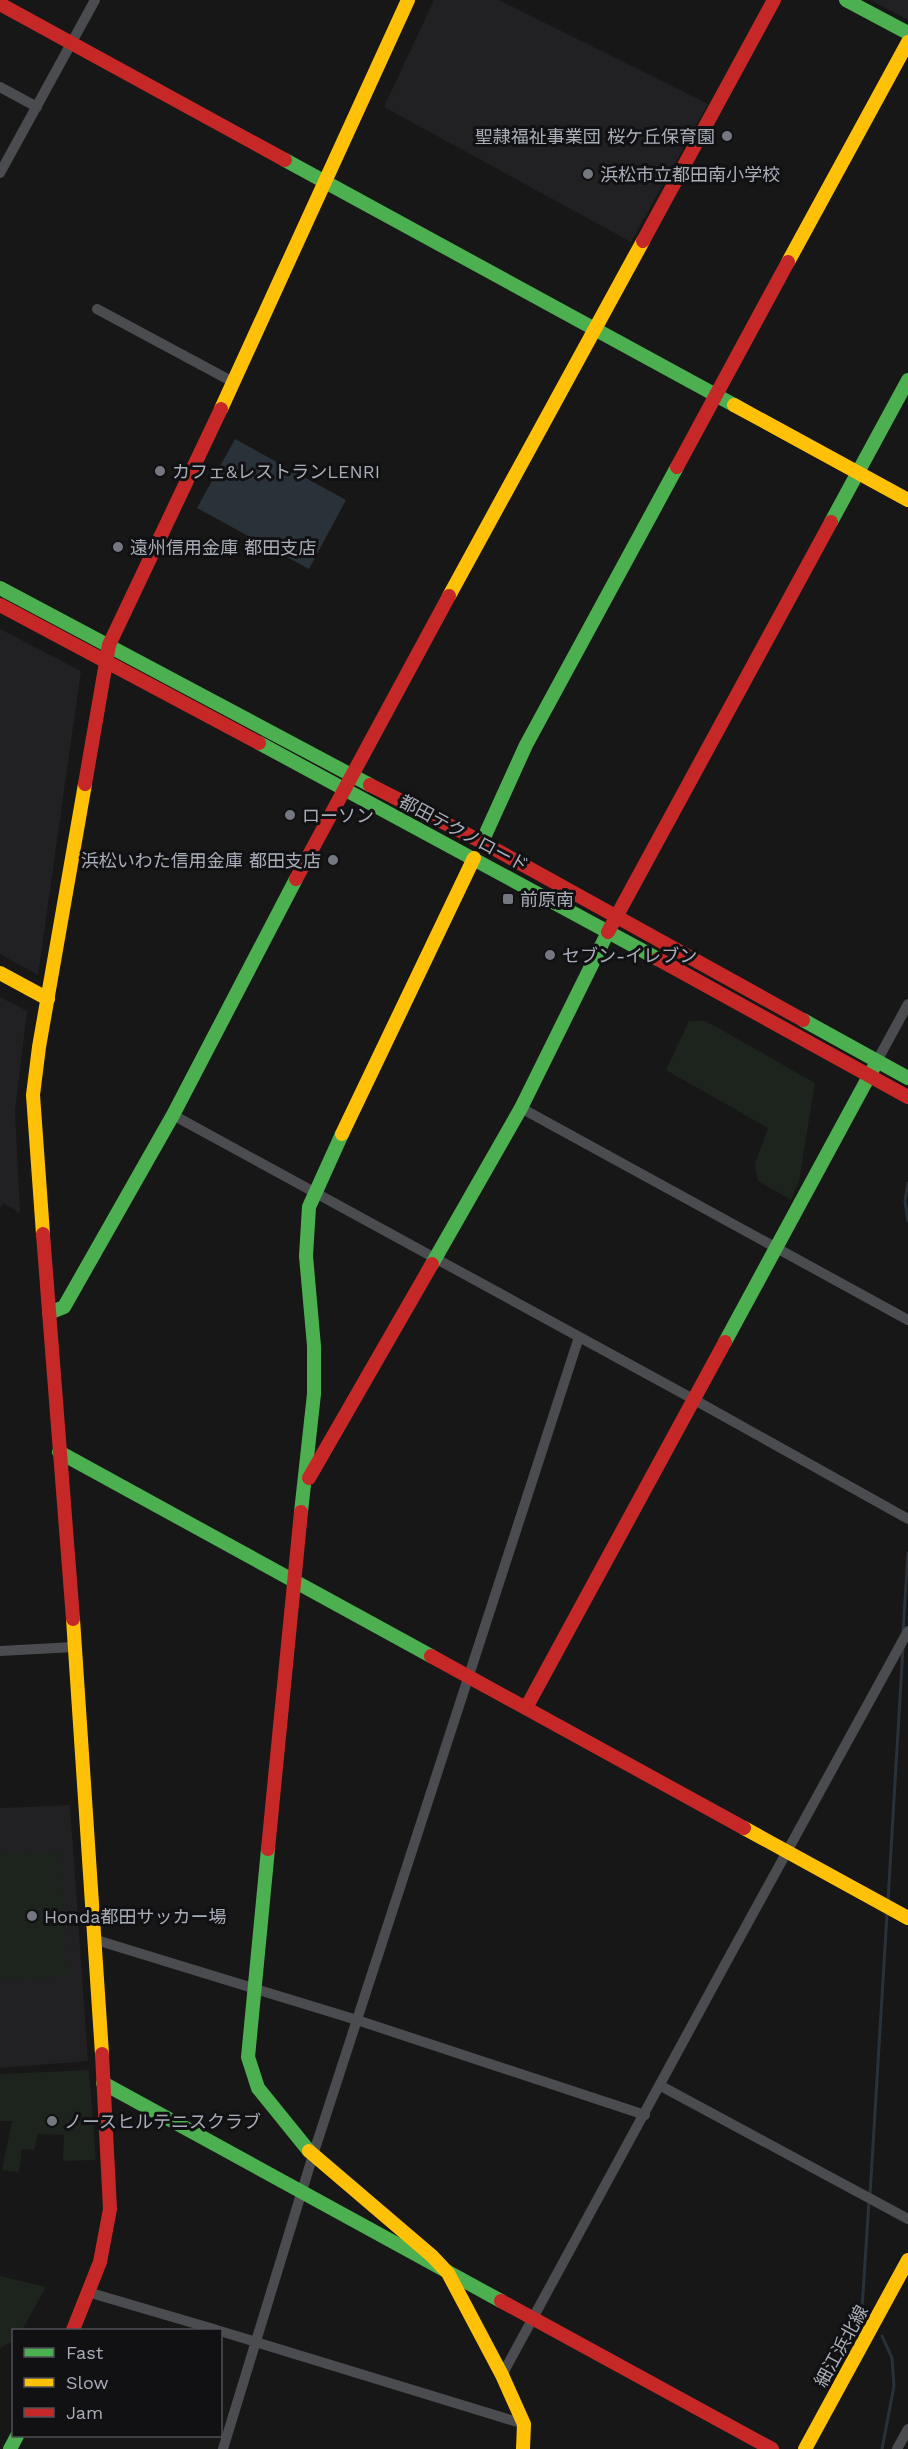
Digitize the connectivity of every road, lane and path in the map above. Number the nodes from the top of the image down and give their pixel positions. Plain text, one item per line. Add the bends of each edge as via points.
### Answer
1 (95, 0) edge
2 (408, 0) edge
3 (774, 0) edge
4 (846, 0) edge
5 (9, 5) edge
6 (908, 33) edge
7 (71, 42) junction
8 (908, 42) edge
9 (0, 87) edge
10 (37, 107) junction
11 (0, 173) edge
12 (324, 182) junction
13 (97, 309) dead end
14 (595, 330) junction
15 (908, 380) edge
16 (233, 382) junction
17 (717, 396) junction
18 (858, 473) junction
19 (908, 500) edge
20 (0, 588) edge
21 (0, 605) edge
22 (109, 645) junction
23 (107, 661) junction
24 (351, 776) junction
25 (344, 788) junction
26 (482, 842) junction
27 (474, 858) junction
28 (616, 917) junction
29 (608, 932) junction
30 (0, 972) edge
31 (48, 999) junction
32 (908, 1004) edge
33 (877, 1062) junction
34 (869, 1076) junction
35 (908, 1078) edge
36 (908, 1097) edge
37 (521, 1108) junction
38 (173, 1115) junction
39 (314, 1193) junction
40 (776, 1248) junction
41 (435, 1258) junction
42 (49, 1313) junction
43 (908, 1320) edge
44 (579, 1337) junction
45 (693, 1399) junction
46 (59, 1452) junction
47 (305, 1484) junction
48 (908, 1520) edge
49 (293, 1581) junction
50 (908, 1631) edge
51 (74, 1647) junction
52 (0, 1651) edge
53 (468, 1678) junction
54 (526, 1708) junction
55 (786, 1852) junction
56 (896, 1912) edge
57 (93, 1939) junction
58 (254, 1987) junction
59 (357, 2020) junction
60 (103, 2084) junction
61 (661, 2086) junction
62 (645, 2115) junction
63 (313, 2155) junction
64 (302, 2192) junction
65 (908, 2219) edge
66 (908, 2260) edge
67 (448, 2273) junction
68 (90, 2293) junction
69 (533, 2319) junction
70 (74, 2329) edge
71 (212, 2329) edge
72 (222, 2332) edge
73 (256, 2342) junction
74 (502, 2375) junction
75 (524, 2424) junction
76 (908, 2429) edge
77 (223, 2449) edge
78 (523, 2449) edge
79 (772, 2449) edge
80 (805, 2449) edge
81 (897, 2449) edge

1 - 7 street
2 - 12 street
3 - 14 street
4 - 6 street
5 - 7 street
7 - 10 street
7 - 12 street
8 - 17 street
9 - 10 street
10 - 11 street
12 - 14 street
12 - 16 street
13 - 16 street
14 - 17 street
14 - 24 street
15 - 18 street
16 - 22 street
17 - 18 street
17 - 26 street via 526,745
18 - 19 street
18 - 28 street
20 - 22 street, 都田テクノロード
21 - 23 street, 都田テクノロード
22 - 23 street
22 - 24 street, 都田テクノロード
23 - 25 street, 都田テクノロード
23 - 31 street
24 - 25 street
24 - 26 street, 都田テクノロード
25 - 27 street, 都田テクノロード
25 - 38 street
26 - 28 street, 都田テクノロード
27 - 29 street, 都田テクノロード
27 - 39 street
28 - 29 street
28 - 33 street, 都田テクノロード
29 - 34 street, 都田テクノロード
29 - 37 street
30 - 31 street
31 - 42 street via 33,1095
32 - 33 street
33 - 34 street
33 - 35 street, 都田テクノロード
34 - 36 street, 都田テクノロード
34 - 40 street
37 - 40 street
37 - 41 street
38 - 39 street
38 - 42 street via 64,1307
39 - 41 street
39 - 47 street via 306,1223 314,1394
40 - 43 street
40 - 45 street
41 - 44 street
41 - 47 street
42 - 46 street
44 - 45 street
44 - 53 street
45 - 48 street
45 - 54 street
46 - 49 street
46 - 51 street
47 - 49 street
49 - 53 street
49 - 58 street
50 - 55 street
51 - 52 street
51 - 57 street
53 - 54 street
53 - 59 street
54 - 55 street
55 - 56 street
55 - 61 street
57 - 58 street
57 - 60 street
58 - 59 street
58 - 63 street via 248,2057 258,2088
59 - 62 street
59 - 63 street
60 - 64 street
60 - 68 street via 110,2201 104,2247
61 - 62 street
61 - 65 street
62 - 69 street
63 - 64 street
63 - 67 street
64 - 67 street
64 - 73 street
66 - 80 street, 細江浜北線
67 - 69 street
67 - 74 street
68 - 70 street
68 - 71 street
69 - 74 street
69 - 79 street
72 - 73 street
73 - 75 street
73 - 77 street
74 - 75 street
75 - 78 street
76 - 81 street

